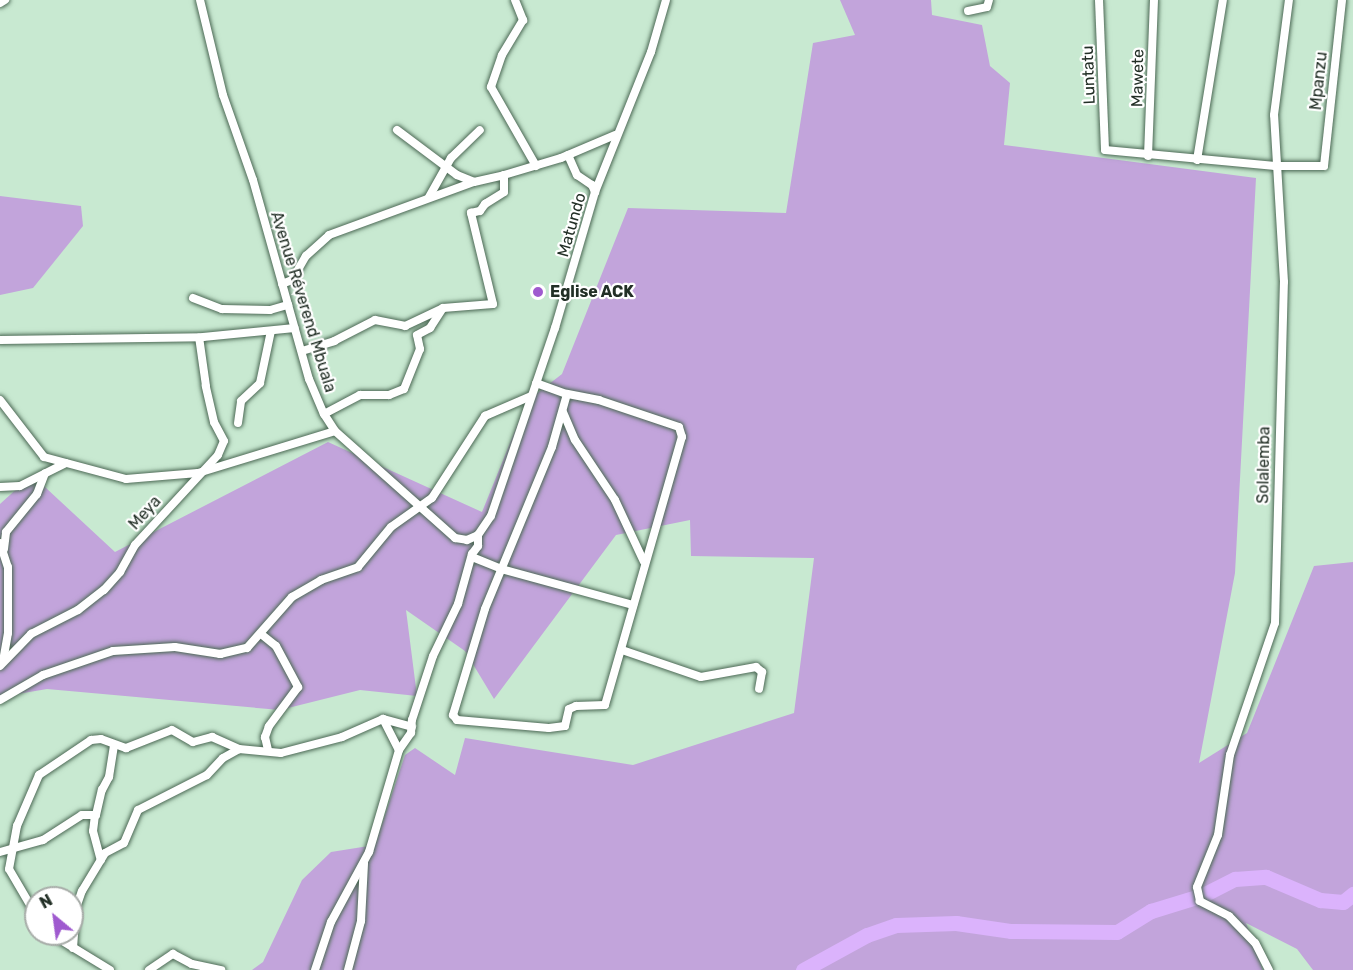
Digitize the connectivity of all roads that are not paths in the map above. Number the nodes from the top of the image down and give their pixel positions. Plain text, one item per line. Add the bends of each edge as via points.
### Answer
1 (5, 0) edge
2 (200, 0) edge
3 (515, 0) edge
4 (666, 0) edge
5 (989, 0) edge
6 (1099, 0) edge
7 (1154, 0) edge
8 (1223, 0) edge
9 (1289, 0) edge
10 (1342, 0) edge
11 (0, 3) edge
12 (968, 11) dead end
13 (397, 130) dead end
14 (480, 130) dead end
15 (615, 135) junction
16 (568, 154) junction
17 (1148, 156) junction
18 (1197, 160) junction
19 (536, 166) junction
20 (1275, 166) junction
21 (446, 167) junction
22 (504, 175) junction
23 (474, 182) junction
24 (595, 192) junction
25 (428, 198) junction
26 (282, 284) junction
27 (193, 298) dead end
28 (288, 305) junction
29 (443, 308) junction
30 (295, 328) junction
31 (271, 331) junction
32 (199, 337) junction
33 (0, 340) edge
34 (302, 351) junction
35 (536, 383) junction
36 (567, 394) junction
37 (531, 396) junction
38 (0, 400) edge
39 (563, 411) junction
40 (324, 414) junction
41 (238, 423) dead end
42 (335, 431) junction
43 (68, 463) junction
44 (45, 473) junction
45 (198, 473) junction
46 (0, 487) edge
47 (419, 507) junction
48 (478, 535) junction
49 (460, 540) junction
50 (2, 547) edge
51 (472, 556) junction
52 (644, 562) junction
53 (501, 569) junction
54 (633, 605) junction
55 (261, 634) junction
56 (622, 650) junction
57 (2, 665) edge
58 (759, 689) dead end
59 (0, 700) edge
60 (384, 719) junction
61 (412, 727) junction
62 (114, 745) junction
63 (239, 749) junction
64 (268, 750) junction
65 (399, 750) junction
66 (95, 815) junction
67 (10, 850) junction
68 (0, 853) edge
69 (101, 860) junction
70 (364, 861) junction
71 (9, 869) junction
72 (84, 890) edge
73 (24, 895) edge
74 (70, 946) edge
75 (73, 948) joint
76 (110, 970) edge
77 (149, 970) edge
78 (221, 970) edge
79 (315, 970) edge
80 (348, 970) edge
81 (1269, 970) edge

1 - 11 street
2 - 26 street, Avenue Réverend Mbuala via 223,95
3 - 19 street via 523,20 502,55 491,87
4 - 15 street, Matundo via 651,52
5 - 12 street via 987,7
6 - 17 street, Luntatu via 1105,150
7 - 17 street, Mawete
8 - 18 street
9 - 20 street, Solalemba via 1274,116
10 - 20 street, Mpanzu via 1324,165
13 - 21 street
14 - 21 street
15 - 16 street
15 - 24 street, Matundo
16 - 19 street
16 - 24 street via 577,175 592,185
17 - 18 street
18 - 20 street
19 - 22 street
20 - 81 street, Solalemba via 1284,282 1275,623 1230,755 1218,835 1199,897 1229,916 1255,943
21 - 23 street
21 - 25 street
22 - 23 street
22 - 29 street via 504,192 480,212 471,213 493,304
23 - 25 street
24 - 35 street, Matundo
25 - 26 street via 318,242 292,280
26 - 28 street, Avenue Réverend Mbuala
27 - 28 street via 222,309 270,310
28 - 30 street, Avenue Réverend Mbuala
29 - 34 street via 405,326 375,320 334,341
29 - 40 street via 430,328 417,336 420,349 405,389 389,396 360,395
30 - 31 street
30 - 34 street, Avenue Réverend Mbuala
31 - 32 street
31 - 41 street via 264,354 264,372 260,383 241,401
32 - 33 street
32 - 45 street, Meya via 214,423 224,441 210,465
34 - 40 street, Avenue Réverend Mbuala via 312,389
35 - 36 street
35 - 37 street, Matundo
36 - 39 street
36 - 52 street via 679,427 680,454
37 - 47 street via 485,416 436,493
37 - 48 street, Matundo via 491,516
38 - 43 street via 37,452
39 - 52 street via 575,440 615,500
39 - 53 street via 540,480
40 - 42 street, Avenue Réverend Mbuala
42 - 45 street
42 - 47 street, Avenue Réverend Mbuala
43 - 44 street
43 - 45 street via 126,479
44 - 46 street via 20,486
44 - 50 street via 37,494 6,532
45 - 57 street, Meya via 168,512 135,544 120,572 104,590 78,610 31,634
47 - 49 street, Avenue Réverend Mbuala
47 - 55 street via 391,527 358,567 321,580 292,597 276,610
48 - 49 street
48 - 51 street, Matundo via 478,546
49 - 51 street, Avenue Réverend Mbuala
50 - 57 street via 8,567 8,623
51 - 53 street
51 - 61 street, Matundo via 458,604 433,656
52 - 54 street
53 - 54 street
53 - 56 street via 454,718 565,726 569,709 604,705
54 - 56 street
55 - 59 street via 247,648 231,654 163,646 99,654 43,675
55 - 64 street via 276,646 298,687 269,726 265,737
56 - 58 street via 701,677 756,667 762,672
60 - 61 street
60 - 64 street via 313,746 281,753
60 - 65 street
61 - 65 street, Matundo
62 - 63 street via 126,747 172,730 193,742 212,736
62 - 66 street via 109,777
62 - 67 street via 94,739 44,770 35,782
63 - 64 street via 259,753
63 - 69 street via 223,758 207,775 143,806 134,815 124,843 105,853
65 - 70 street, Matundo
66 - 67 street via 82,815 43,840
66 - 69 street via 93,831
67 - 68 street
67 - 71 street
68 - 71 street
69 - 72 street
70 - 79 street via 331,922
70 - 80 street via 361,921
71 - 73 street
74 - 75 street
75 - 76 street
77 - 78 street via 173,954 192,964

